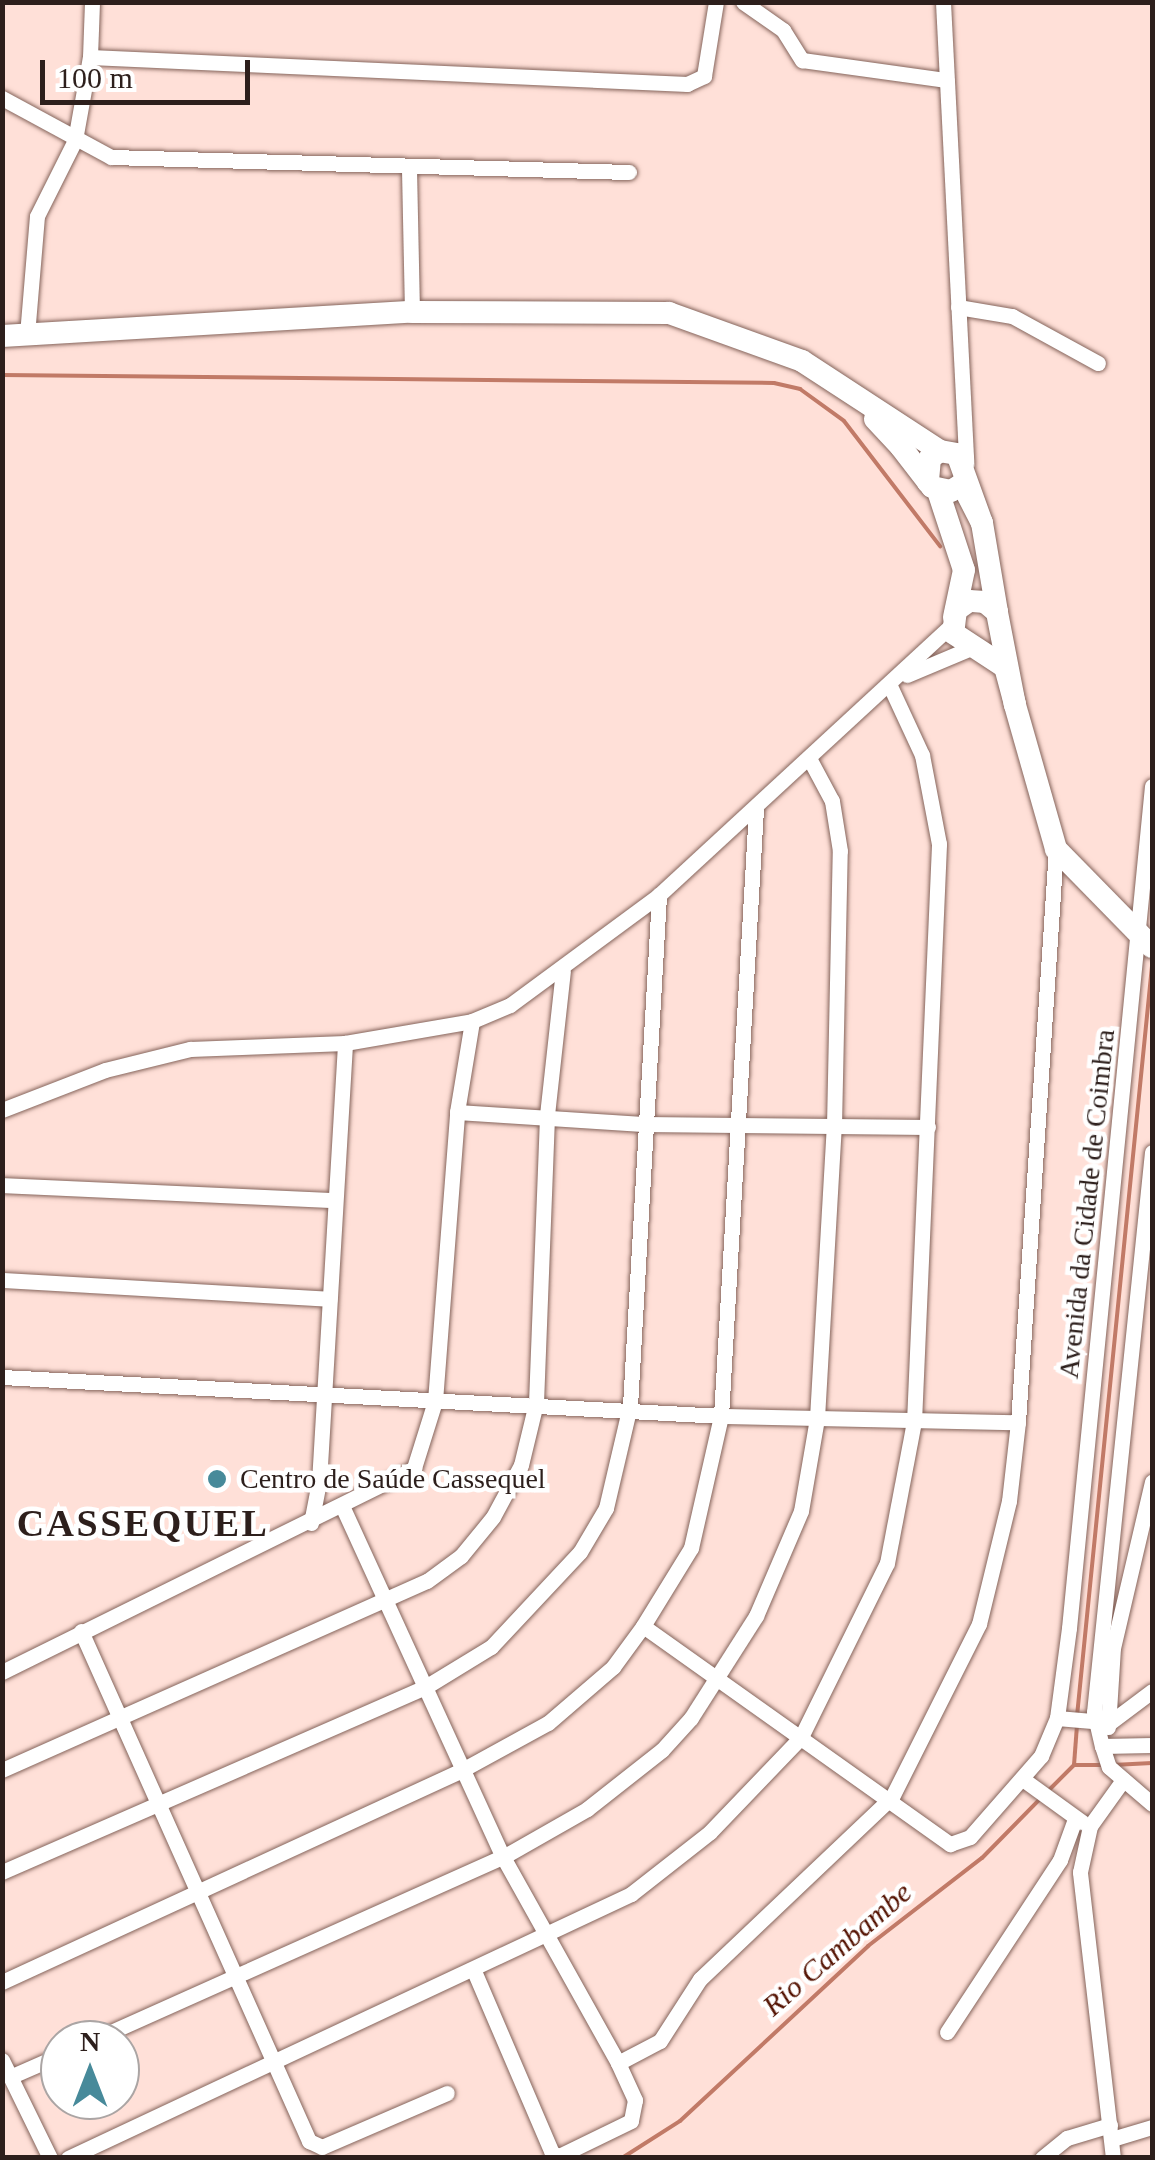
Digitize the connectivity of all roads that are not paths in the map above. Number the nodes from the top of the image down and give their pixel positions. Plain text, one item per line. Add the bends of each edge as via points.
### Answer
1 (92, 2) edge
2 (716, 2) edge
3 (743, 2) edge
4 (943, 2) edge
5 (90, 57) junction
6 (947, 80) junction
7 (2, 98) edge
8 (75, 140) junction
9 (409, 169) junction
10 (629, 172) dead end
11 (958, 307) junction
12 (412, 312) junction
13 (27, 335) junction
14 (2, 336) edge
15 (802, 361) junction
16 (1098, 363) dead end
17 (952, 456) junction
18 (933, 486) junction
19 (982, 523) junction
20 (998, 616) junction
21 (952, 622) junction
22 (975, 648) junction
23 (894, 682) junction
24 (1015, 705) junction
25 (810, 760) junction
26 (1152, 786) edge
27 (756, 809) junction
28 (1056, 849) junction
29 (659, 895) junction
30 (1145, 939) edge
31 (563, 971) junction
32 (472, 1021) junction
33 (345, 1043) junction
34 (2, 1110) edge
35 (457, 1112) junction
36 (547, 1115) junction
37 (738, 1122) junction
38 (644, 1124) junction
39 (834, 1126) junction
40 (928, 1127) junction
41 (1152, 1152) edge
42 (2, 1184) edge
43 (334, 1200) junction
44 (2, 1280) edge
45 (329, 1299) junction
46 (2, 1377) edge
47 (321, 1392) junction
48 (435, 1401) junction
49 (536, 1403) junction
50 (630, 1406) junction
51 (721, 1416) junction
52 (816, 1418) junction
53 (914, 1422) junction
54 (1018, 1422) junction
55 (1152, 1482) edge
56 (343, 1508) junction
57 (1150, 1508) edge
58 (310, 1524) junction
59 (386, 1601) junction
60 (644, 1626) junction
61 (81, 1631) junction
62 (2, 1672) edge
63 (719, 1679) junction
64 (427, 1686) junction
65 (1152, 1691) edge
66 (1062, 1719) junction
67 (120, 1720) junction
68 (1098, 1729) junction
69 (801, 1737) junction
70 (1152, 1745) edge
71 (2, 1770) edge
72 (462, 1770) junction
73 (1123, 1780) junction
74 (1028, 1784) junction
75 (892, 1797) junction
76 (1152, 1804) edge
77 (157, 1805) junction
78 (1082, 1822) junction
79 (502, 1857) junction
80 (2, 1872) edge
81 (196, 1893) junction
82 (545, 1938) junction
83 (474, 1971) junction
84 (234, 1976) junction
85 (2, 1982) edge
86 (137, 2020) edge
87 (947, 2032) dead end
88 (2, 2060) edge
89 (274, 2063) junction
90 (618, 2063) junction
91 (40, 2064) edge
92 (12, 2076) junction
93 (447, 2093) dead end
94 (1152, 2127) edge
95 (1111, 2132) junction
96 (50, 2158) edge
97 (68, 2158) edge
98 (1042, 2158) edge
99 (1113, 2158) edge

1 - 5 street
2 - 5 street via 704,76 687,84
3 - 6 street via 783,30 802,60
4 - 6 street
5 - 8 street
6 - 11 street
7 - 8 street
8 - 9 street via 111,157
8 - 13 street via 38,216
9 - 10 street
9 - 12 street
11 - 16 street via 1012,316
11 - 17 street via 962,406
12 - 13 street
12 - 15 street via 670,313
13 - 14 street
15 - 17 street
15 - 18 street via 871,415
17 - 18 street via 926,464
17 - 19 street
18 - 19 street via 962,484
18 - 21 street via 964,570
19 - 20 street
20 - 21 street via 985,602 969,601
20 - 22 street via 993,642
20 - 24 street
21 - 22 street via 958,640
21 - 23 street
22 - 23 street
22 - 24 street via 1006,667
23 - 25 street
23 - 40 street via 922,755 938,844
24 - 28 street
25 - 27 street
25 - 39 street via 832,801 840,851
26 - 30 street, Avenida da Cidade de Coimbra
27 - 29 street
27 - 37 street
28 - 30 street
28 - 54 street
29 - 31 street
29 - 38 street
30 - 66 street, Avenida da Cidade de Coimbra
31 - 32 street
31 - 36 street
32 - 33 street
32 - 35 street
33 - 34 street via 190,1048 105,1070
33 - 43 street
35 - 36 street
35 - 48 street
36 - 38 street
36 - 49 street
37 - 38 street
37 - 39 street
37 - 51 street
38 - 50 street
39 - 40 street
39 - 52 street
40 - 53 street
41 - 68 street, Avenida da Cidade de Coimbra
42 - 43 street
43 - 45 street
44 - 45 street
45 - 47 street
46 - 47 street
47 - 48 street
47 - 58 street via 319,1482
48 - 49 street
48 - 56 street via 414,1468
49 - 50 street
49 - 59 street via 521,1465 493,1517 461,1556
50 - 51 street
50 - 64 street via 606,1508 580,1552 491,1647
51 - 52 street
51 - 60 street via 691,1548
52 - 53 street
52 - 63 street via 801,1511 756,1616
53 - 54 street
53 - 69 street via 902,1512 887,1563
54 - 75 street via 1009,1500 979,1624
55 - 57 street
56 - 58 street
56 - 59 street
57 - 68 street
58 - 61 street
59 - 64 street
59 - 67 street
60 - 63 street
60 - 72 street via 613,1667 548,1723
61 - 62 street
61 - 67 street
63 - 69 street
63 - 79 street via 648,1761 586,1809
64 - 72 street
64 - 77 street
65 - 68 street
66 - 68 street
66 - 74 street
67 - 71 street
67 - 77 street
68 - 70 street
68 - 73 street
69 - 75 street
69 - 82 street via 669,1869
72 - 79 street
72 - 81 street
73 - 76 street
73 - 78 street
74 - 75 street via 959,1844 950,1844
74 - 78 street
75 - 90 street via 700,1979 660,2041
77 - 80 street
77 - 81 street
78 - 87 street
78 - 95 street via 1080,1900
79 - 82 street
79 - 84 street
81 - 84 street
81 - 85 street
82 - 83 street
82 - 90 street
83 - 89 street
83 - 90 street via 554,2154 631,2121 635,2100
84 - 86 street
84 - 89 street
88 - 92 street
89 - 93 street via 314,2145
89 - 97 street
91 - 92 street
92 - 96 street
94 - 95 street
95 - 98 street via 1067,2138
95 - 99 street

